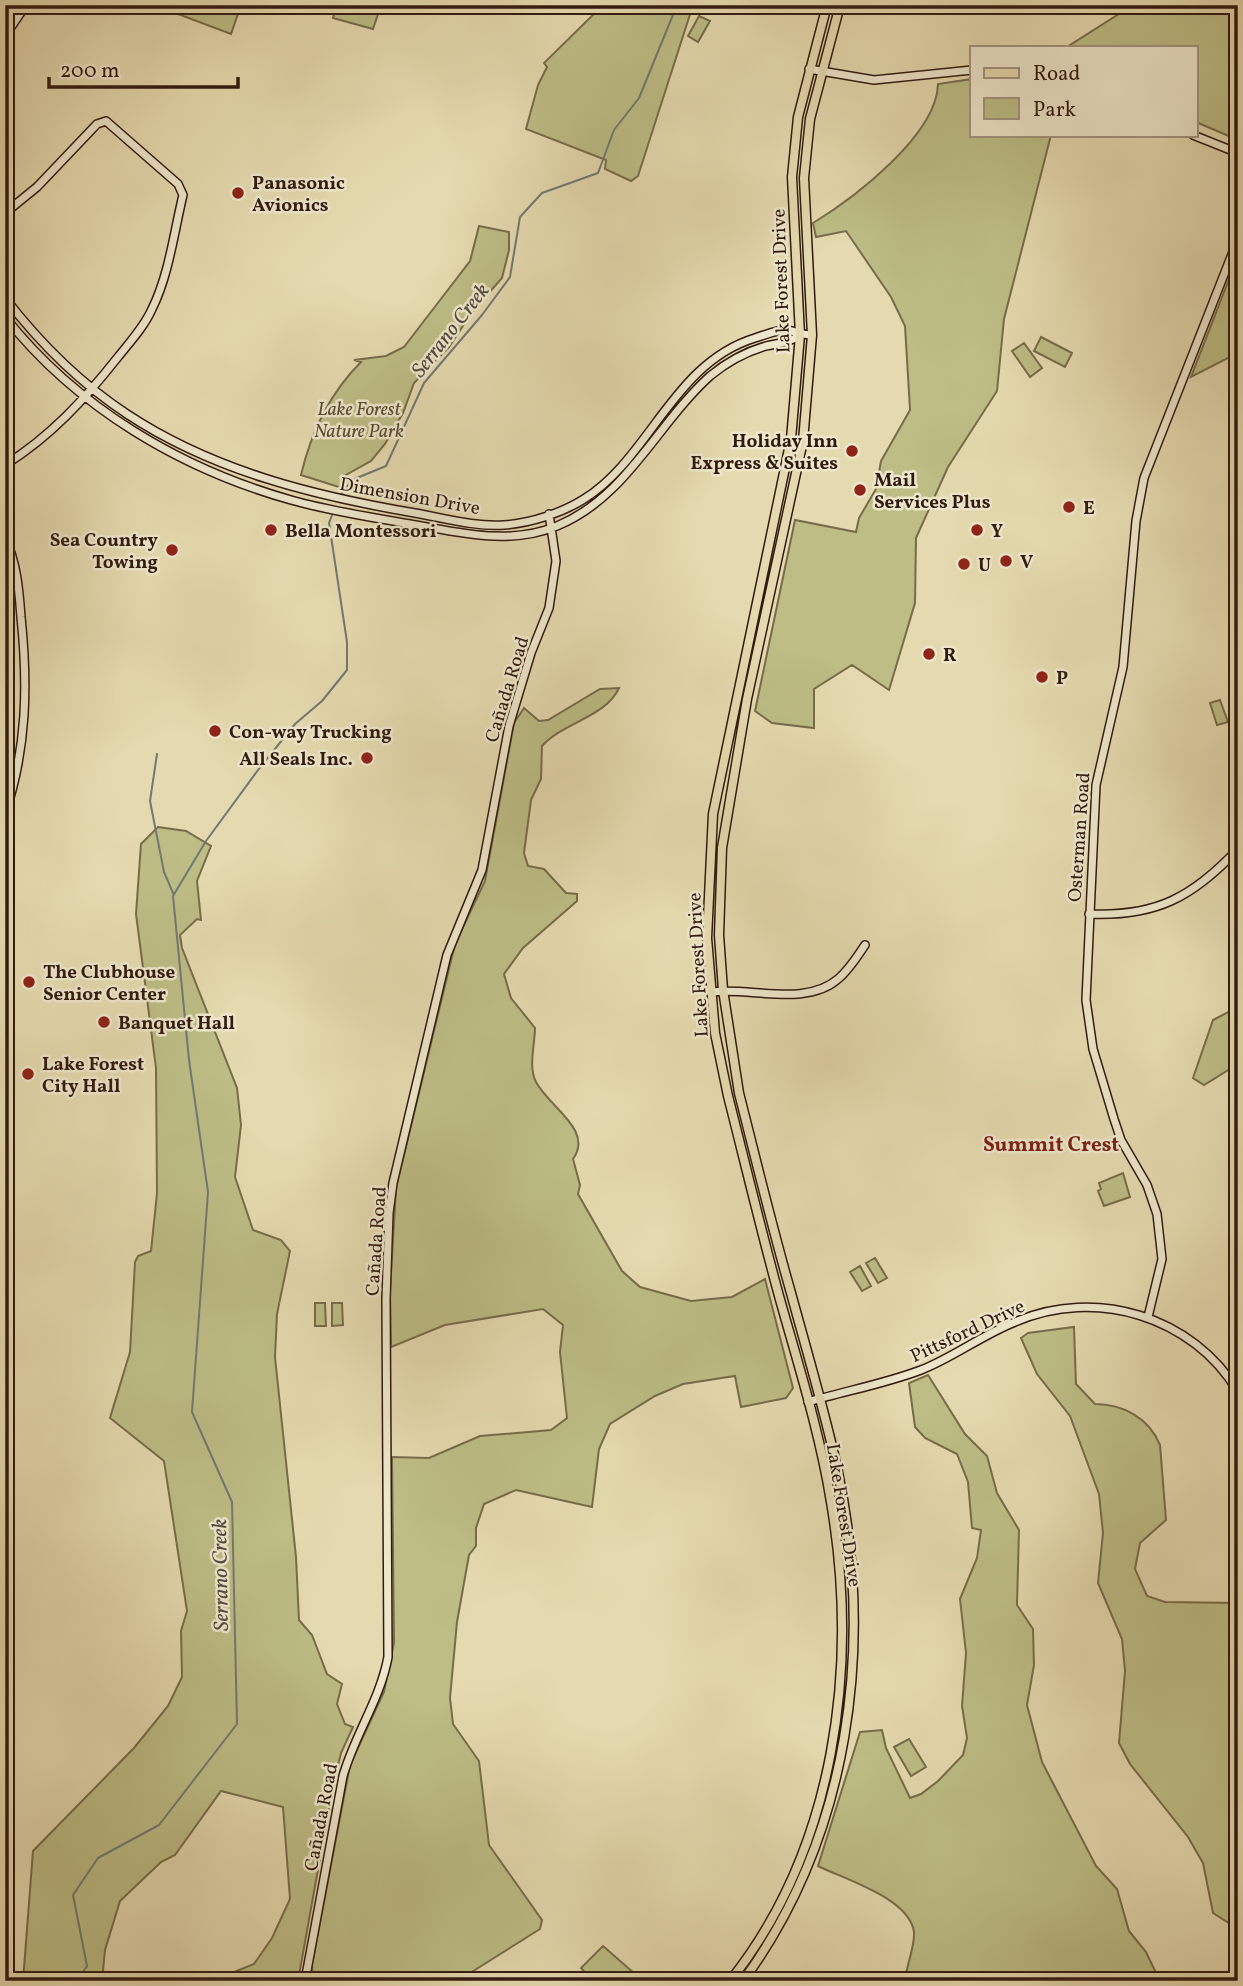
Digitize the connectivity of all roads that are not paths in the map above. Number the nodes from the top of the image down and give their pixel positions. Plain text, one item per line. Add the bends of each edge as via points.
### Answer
1 (13, 5) edge
2 (26, 5) edge
3 (828, 5) edge
4 (840, 5) edge
5 (5, 16) edge
6 (5, 36) edge
7 (809, 69) junction
8 (970, 70) edge
9 (821, 72) junction
10 (1196, 136) edge
11 (1238, 153) edge
12 (5, 213) edge
13 (1238, 239) edge
14 (5, 298) edge
15 (5, 317) edge
16 (800, 335) junction
17 (812, 335) junction
18 (92, 389) junction
19 (86, 397) junction
20 (5, 465) edge
21 (549, 514) junction
22 (553, 528) junction
23 (5, 538) edge
24 (5, 814) edge
25 (722, 844) junction
26 (1238, 849) edge
27 (708, 876) junction
28 (1089, 914) junction
29 (719, 916) junction
30 (865, 945) dead end
31 (723, 990) junction
32 (711, 992) junction
33 (1148, 1317) junction
34 (1238, 1392) edge
35 (819, 1398) junction
36 (808, 1402) junction
37 (305, 1981) edge
38 (730, 1981) edge
39 (743, 1981) edge

1 - 5 street
2 - 6 street
3 - 7 main road, Lake Forest Drive
4 - 9 main road, Lake Forest Drive
7 - 9 street
7 - 16 main road, Lake Forest Drive via 792,177
8 - 9 street via 874,80
9 - 17 main road, Lake Forest Drive via 804,178
10 - 11 street
12 - 18 street via 37,187 97,124 106,121 182,192 152,311
13 - 28 street, Osterman Road via 1139,496 1123,667 1096,785
14 - 18 street, Dimension Drive
15 - 19 street, Dimension Drive
16 - 17 street, Dimension Drive
16 - 21 street, Dimension Drive via 788,330 775,332 720,354 688,382 596,490
16 - 22 street, Dimension Drive via 726,363 697,390 612,492
16 - 27 main road, Lake Forest Drive via 791,439 715,801
17 - 25 main road, Lake Forest Drive via 803,441 747,699
18 - 19 street
18 - 21 street, Dimension Drive via 188,448 323,496 483,525 515,524
19 - 20 street via 51,432
19 - 22 street, Dimension Drive via 121,424 181,458 318,507 482,536
21 - 22 street, Cañada Road
22 - 37 street, Cañada Road via 556,561 549,608 515,701 482,870 447,955 393,1183 386,1299 388,1657 378,1696 349,1752
23 - 24 street via 17,577 26,678 24,732
25 - 27 main road
25 - 29 main road, Lake Forest Drive
26 - 28 street via 1203,883 1163,906 1133,913
27 - 29 main road via 713,882 713,910
27 - 32 main road, Lake Forest Drive
28 - 33 street, Osterman Road via 1086,1000 1093,1049 1121,1140 1147,1185 1161,1234 1162,1259
29 - 31 main road, Lake Forest Drive
30 - 31 street via 840,978 813,992
31 - 32 street
31 - 35 main road, Lake Forest Drive via 739,1093
32 - 36 main road, Lake Forest Drive via 728,1096
33 - 34 street, Pittsford Drive via 1197,1345
33 - 35 street, Pittsford Drive via 1087,1307 1037,1315 1014,1322 921,1370
35 - 36 street, Pittsford Drive
35 - 39 main road, Lake Forest Drive via 838,1471 851,1557 855,1626 848,1706 835,1786 816,1848 777,1931
36 - 38 main road, Lake Forest Drive via 826,1473 840,1566 844,1626 838,1703 823,1788 804,1850 785,1896

